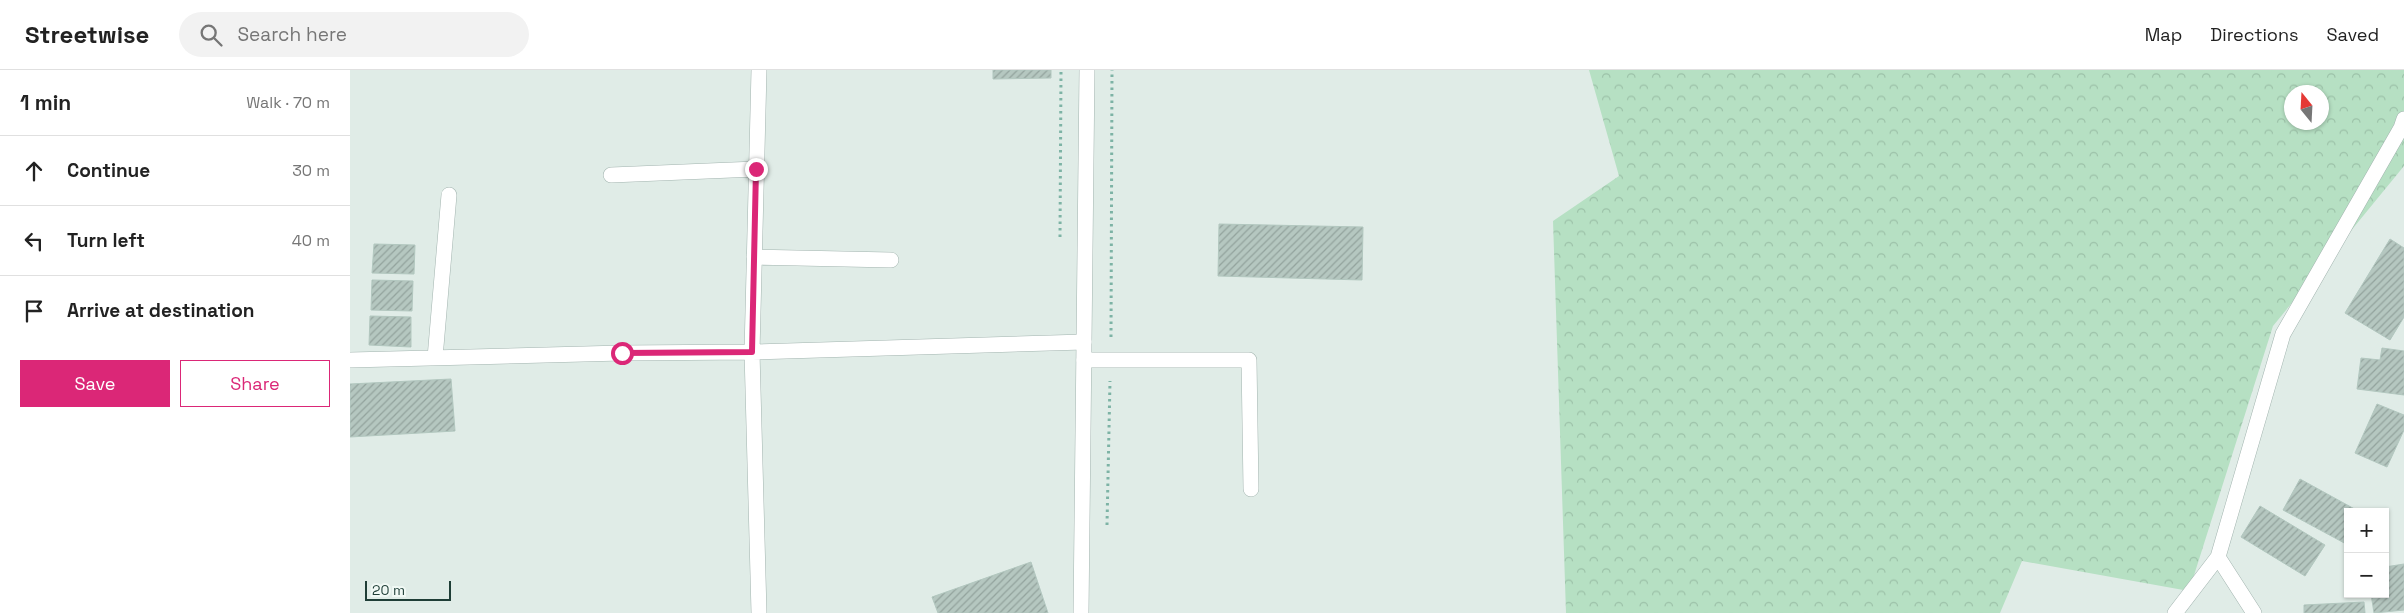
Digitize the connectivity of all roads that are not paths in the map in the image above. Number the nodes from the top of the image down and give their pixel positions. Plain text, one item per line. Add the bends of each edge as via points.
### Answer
1 (759, 70) edge
2 (1087, 70) edge
3 (2404, 119) edge
4 (756, 169) junction
5 (611, 175) dead end
6 (449, 195) dead end
7 (754, 257) junction
8 (891, 260) dead end
9 (1084, 342) junction
10 (752, 352) junction
11 (435, 358) junction
12 (350, 360) edge
13 (1084, 360) junction
14 (1251, 489) dead end
15 (2218, 557) junction
16 (759, 613) edge
17 (1081, 613) edge
18 (2174, 613) edge
19 (2254, 613) edge

1 - 4 street
2 - 9 street
3 - 15 street via 2283,334
4 - 5 street
4 - 7 street
6 - 11 street
7 - 8 street
7 - 10 street
9 - 10 street
9 - 13 street
10 - 11 street
10 - 16 street
11 - 12 street
13 - 14 street via 1249,360
13 - 17 street
15 - 18 street
15 - 19 street

